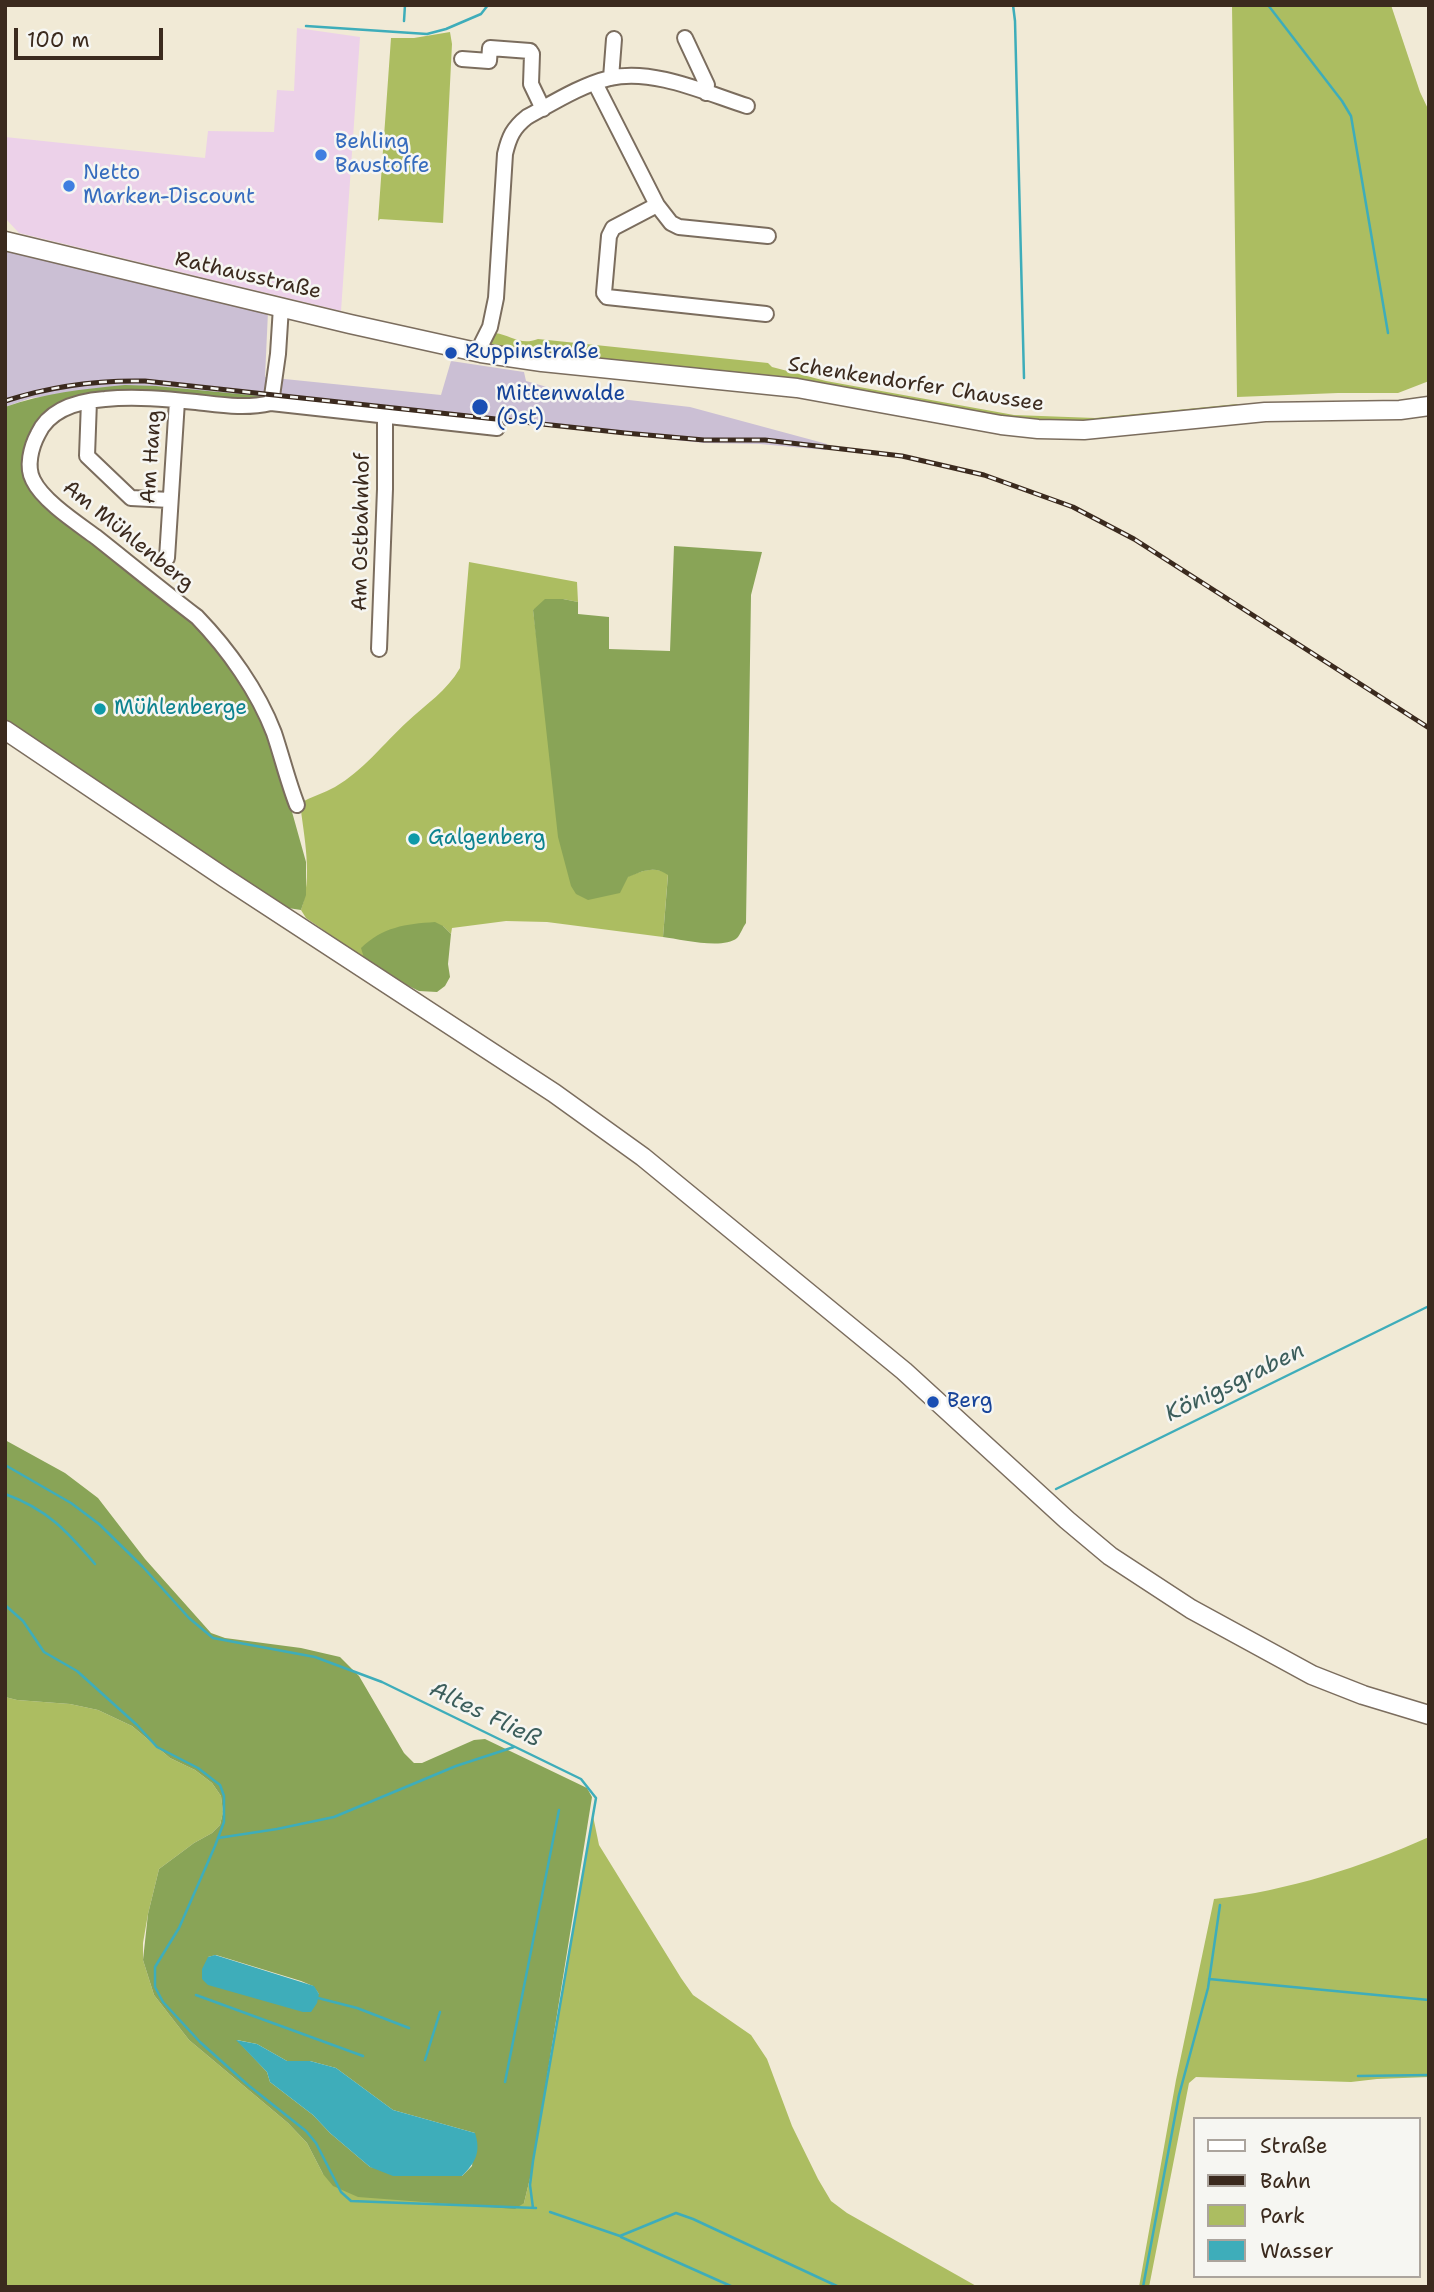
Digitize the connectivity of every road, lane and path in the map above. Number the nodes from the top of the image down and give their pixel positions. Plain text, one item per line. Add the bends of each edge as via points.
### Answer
1 (685, 38) dead end
2 (614, 39) dead end
3 (462, 59) dead end
4 (611, 78) junction
5 (596, 83) junction
6 (706, 93) junction
7 (747, 106) dead end
8 (543, 108) junction
9 (657, 205) junction
10 (768, 236) dead end
11 (5, 241) edge
12 (281, 307) junction
13 (766, 314) dead end
14 (481, 353) junction
15 (89, 401) junction
16 (177, 401) junction
17 (271, 403) junction
18 (1429, 407) edge
19 (385, 416) junction
20 (497, 428) dead end
21 (170, 500) junction
22 (167, 558) dead end
23 (379, 649) dead end
24 (5, 730) edge
25 (296, 805) dead end
26 (1429, 1715) edge

1 - 6 street via 707,85
2 - 4 street
3 - 8 street via 489,61 489,48 530,51 531,84
4 - 5 street
4 - 6 street via 654,77
5 - 8 street
5 - 9 street
6 - 7 street
8 - 14 street via 518,124 508,141 496,299
9 - 10 street via 679,227
9 - 13 street via 614,228 609,236 607,297
11 - 12 main road, Rathausstraße
12 - 14 main road, Rathausstraße
12 - 17 street
14 - 18 main road, Schenkendorfer Chaussee via 797,388 1038,429 1084,430 1265,412
15 - 16 street, Am Mühlenberg
15 - 21 street via 87,456 131,498
15 - 25 street, Am Mühlenberg via 57,411 38,432 30,456 32,479 51,501 213,634 259,700
16 - 17 street, Am Mühlenberg via 246,407
16 - 21 street, Am Hang
17 - 19 street
19 - 20 street
19 - 23 street, Am Ostbahnhof
21 - 22 street, Am Hang
24 - 26 main road via 643,1157 945,1406 1087,1538 1142,1577 1312,1675

